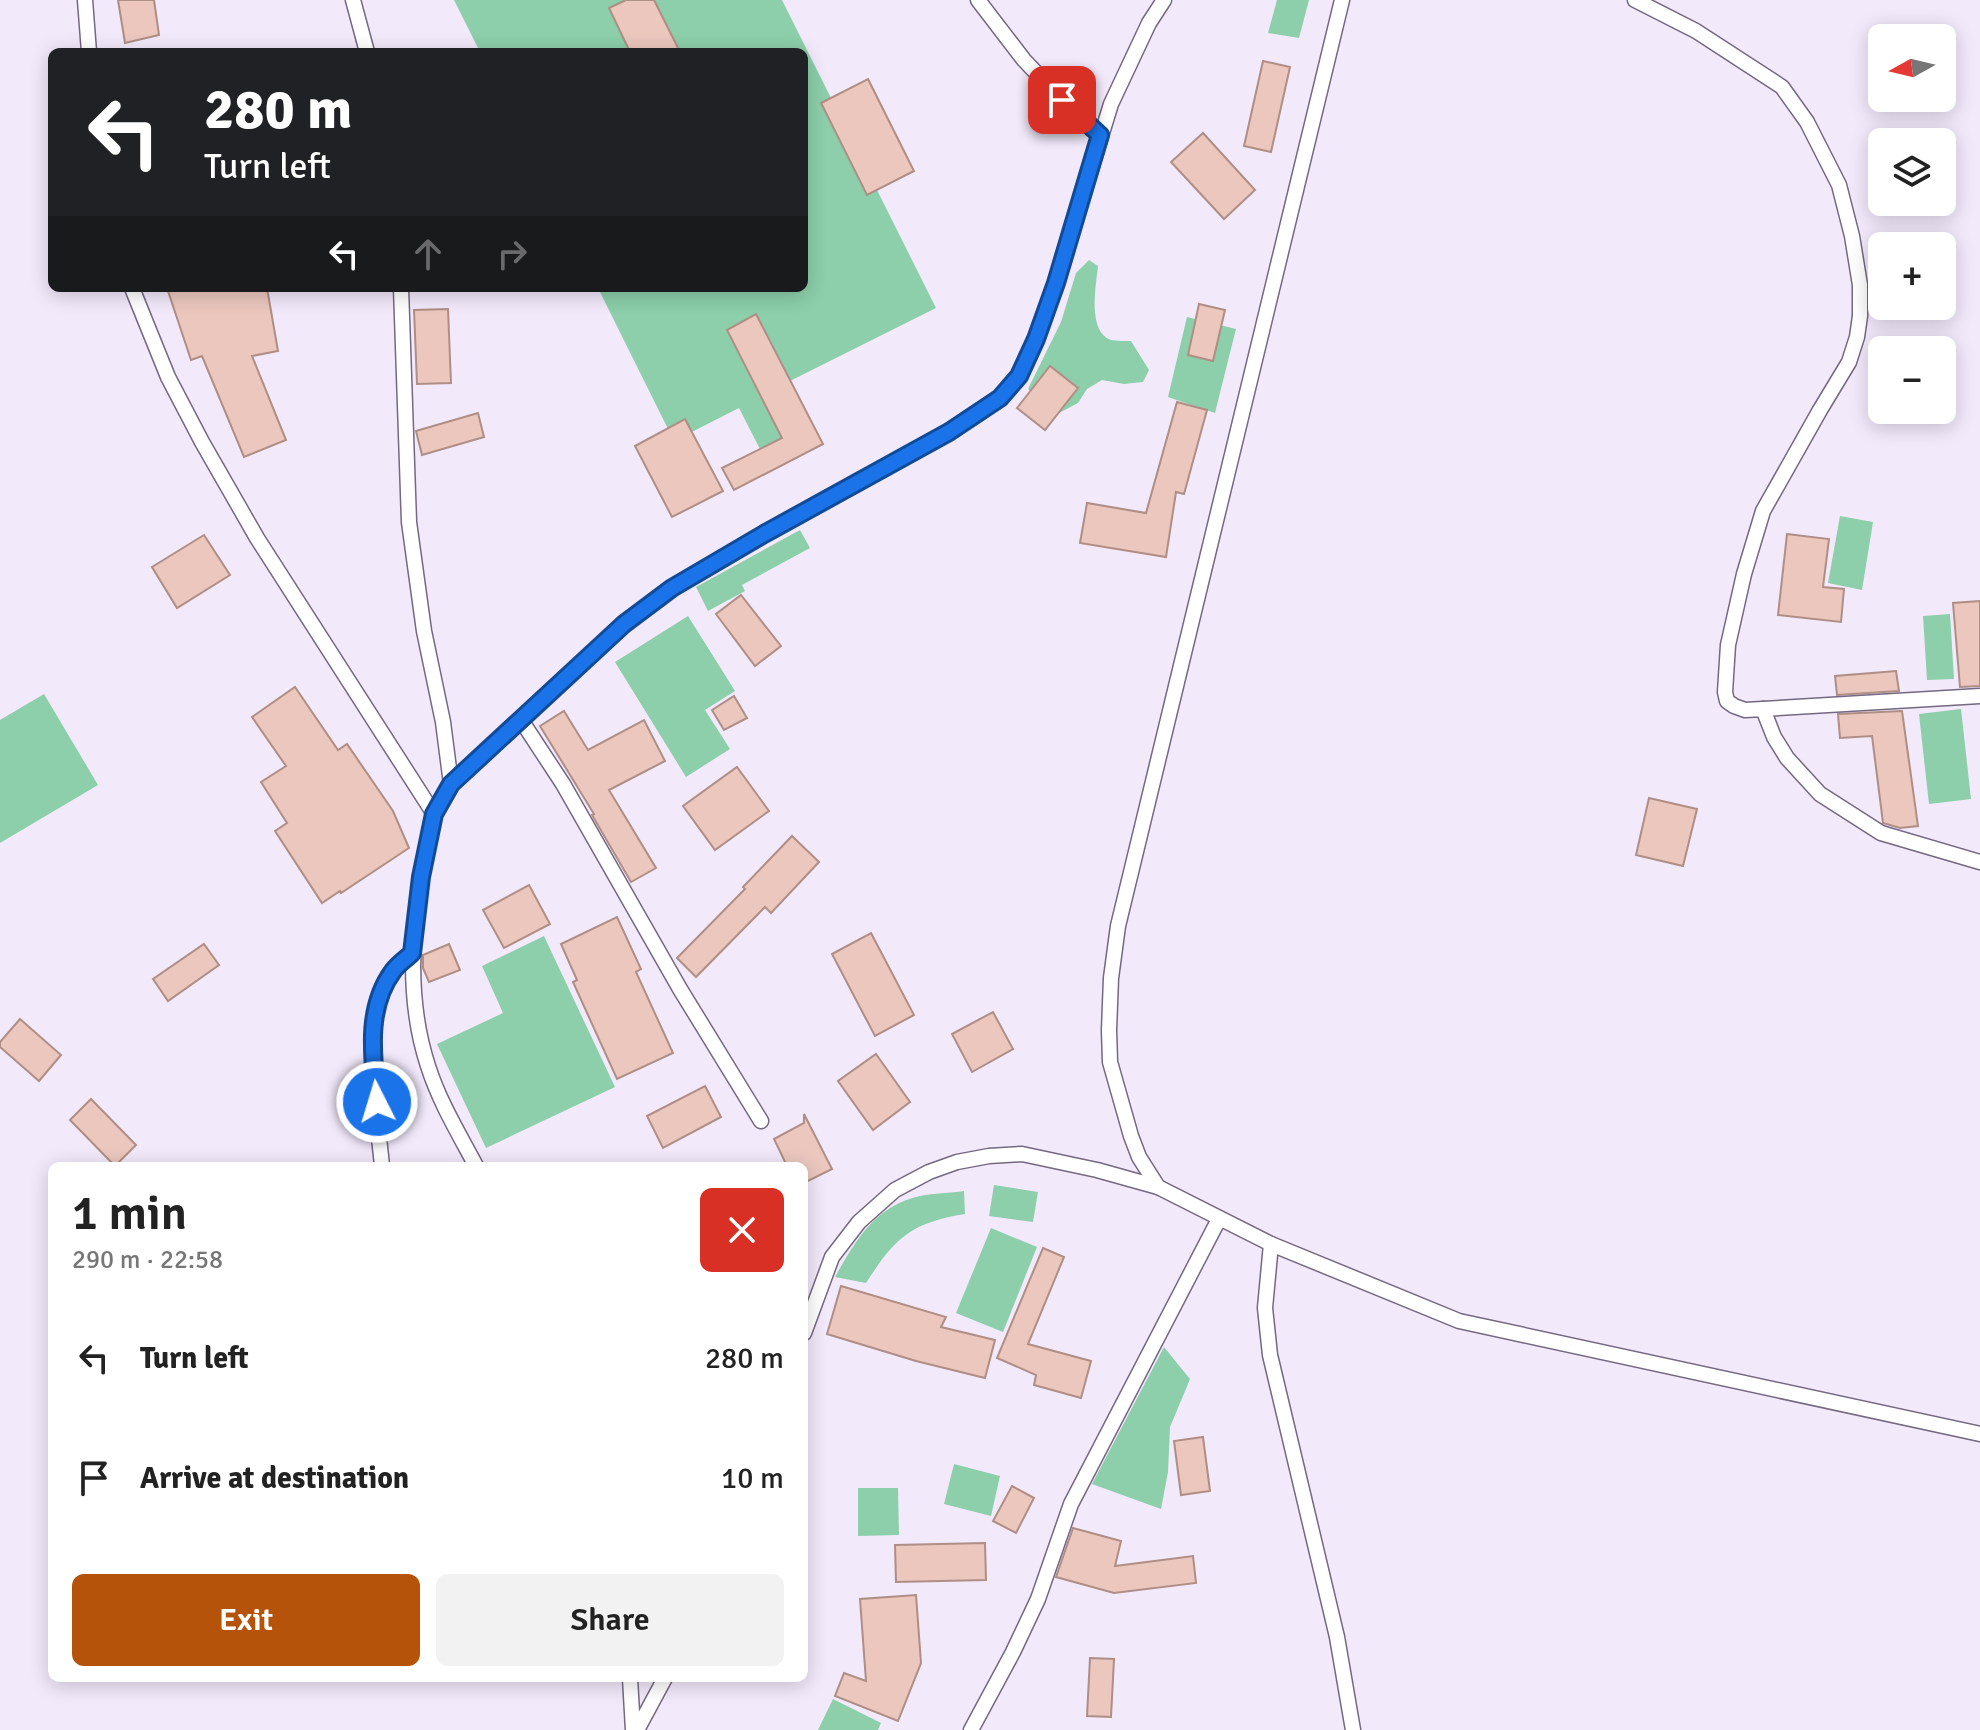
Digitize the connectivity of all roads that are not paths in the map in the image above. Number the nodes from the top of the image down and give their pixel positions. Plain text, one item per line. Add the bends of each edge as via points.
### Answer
1 (85, 0) edge
2 (353, 0) edge
3 (978, 0) edge
4 (1164, 0) edge
5 (1342, 0) edge
6 (1635, 0) edge
7 (89, 48) edge
8 (366, 48) edge
9 (1100, 135) junction
10 (134, 292) edge
11 (401, 292) edge
12 (1980, 696) edge
13 (1763, 709) junction
14 (521, 720) junction
15 (451, 784) junction
16 (434, 814) junction
17 (1980, 862) edge
18 (412, 953) junction
19 (761, 1121) dead end
20 (382, 1162) edge
21 (474, 1162) edge
22 (1158, 1187) junction
23 (1219, 1219) junction
24 (1271, 1244) junction
25 (808, 1322) edge
26 (1980, 1434) edge
27 (630, 1682) edge
28 (663, 1682) edge
29 (635, 1730) edge
30 (971, 1730) edge
31 (1353, 1730) edge

1 - 7 lane
2 - 8 lane
3 - 9 lane via 1024,60
4 - 9 lane
5 - 22 lane via 1118,926 1110,1062 1139,1157
6 - 13 lane via 1696,31 1782,87 1807,122 1839,185 1852,236 1860,285 1857,337 1849,362 1763,511 1728,645 1727,701 1745,710
9 - 14 lane via 1036,339 1019,376 1000,398 672,588 624,624
10 - 16 lane via 168,377 241,511
11 - 15 lane via 409,522
12 - 13 lane
13 - 17 lane via 1787,758 1820,794 1881,833
14 - 15 lane
14 - 19 lane
15 - 16 lane
16 - 18 lane
18 - 20 lane via 385,984 373,1026
18 - 21 lane via 428,1067
22 - 23 lane
22 - 25 lane via 1022,1154 957,1162 929,1172 895,1190 859,1222 832,1257
23 - 24 lane
23 - 30 lane via 1071,1504 1038,1599
24 - 26 lane via 1459,1321
24 - 31 lane via 1265,1308 1270,1355 1337,1637
27 - 29 lane
28 - 29 lane

